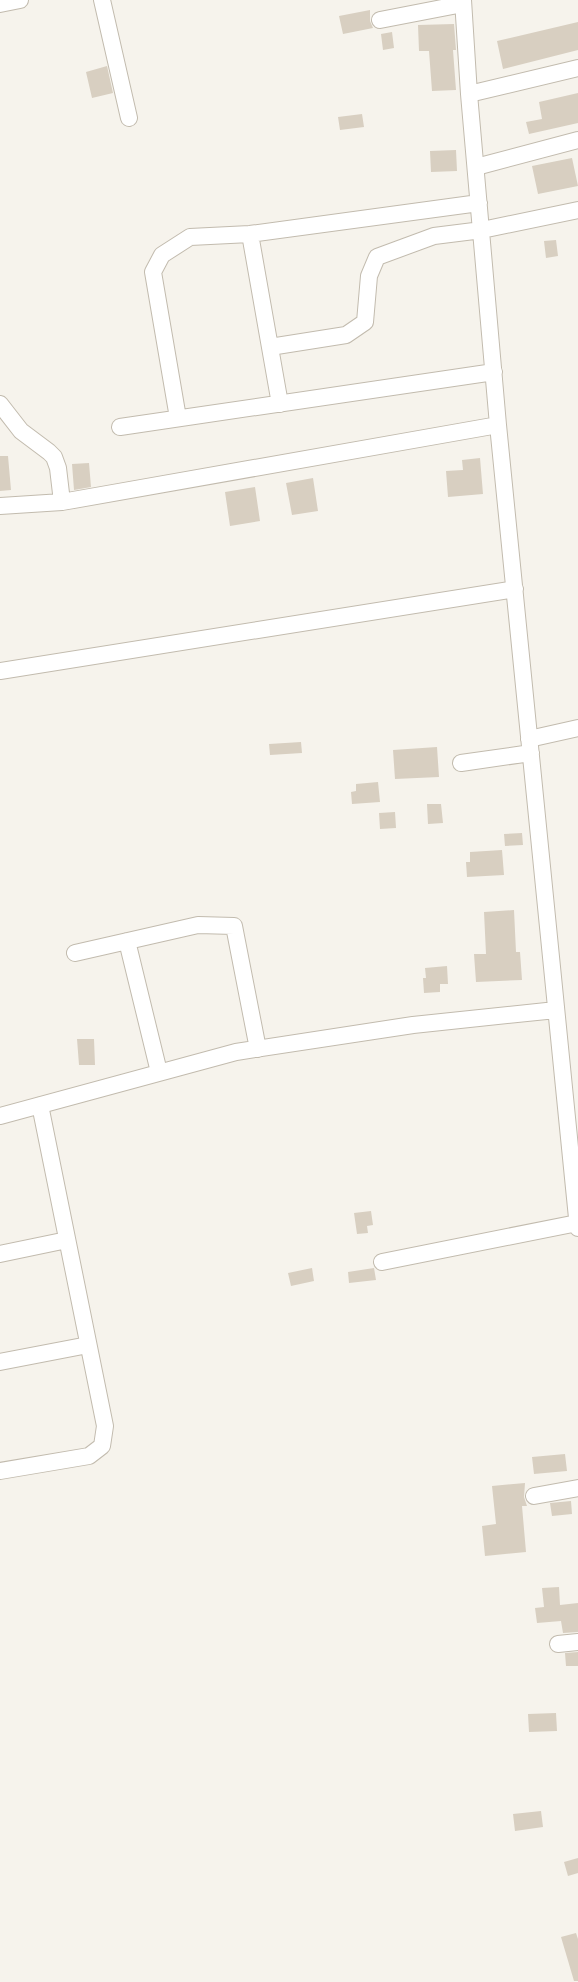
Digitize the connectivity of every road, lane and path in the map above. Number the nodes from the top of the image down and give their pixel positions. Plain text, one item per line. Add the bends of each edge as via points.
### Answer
1 (20, 0) edge
2 (102, 0) edge
3 (463, 2) edge
4 (0, 4) edge
5 (380, 20) dead end
6 (578, 68) edge
7 (469, 94) junction
8 (129, 118) dead end
9 (578, 140) edge
10 (476, 167) junction
11 (480, 203) junction
12 (578, 210) edge
13 (482, 230) junction
14 (250, 234) junction
15 (270, 347) junction
16 (494, 372) junction
17 (0, 404) edge
18 (280, 404) junction
19 (178, 418) junction
20 (498, 425) junction
21 (120, 427) dead end
22 (62, 502) junction
23 (0, 506) edge
24 (514, 589) junction
25 (0, 671) edge
26 (578, 728) edge
27 (530, 746) junction
28 (461, 763) dead end
29 (126, 941) junction
30 (75, 953) dead end
31 (556, 1010) junction
32 (258, 1048) junction
33 (159, 1072) junction
34 (40, 1105) junction
35 (0, 1116) edge
36 (572, 1118) edge
37 (578, 1222) edge
38 (578, 1228) edge
39 (66, 1240) junction
40 (0, 1254) edge
41 (382, 1262) dead end
42 (88, 1345) junction
43 (0, 1362) edge
44 (0, 1471) edge
45 (578, 1488) edge
46 (534, 1496) dead end
47 (578, 1642) edge
48 (558, 1644) dead end

1 - 4 street
2 - 8 street
3 - 5 street
3 - 7 street
6 - 7 street
7 - 10 street
9 - 10 street
10 - 11 street
11 - 13 street
11 - 14 street
12 - 13 street
13 - 15 street via 434,236 377,257 369,276 365,322 346,335
13 - 16 street
14 - 15 street
14 - 19 street via 190,237 162,255 153,272
15 - 18 street
16 - 18 street
16 - 20 street
17 - 22 street via 21,431 54,457
18 - 19 street
19 - 21 street
20 - 22 street
20 - 24 street
22 - 23 street
24 - 25 street
24 - 27 street
26 - 27 street
27 - 28 street
27 - 31 street
29 - 30 street
29 - 32 street via 198,925 234,926
29 - 33 street
31 - 32 street via 413,1025
31 - 36 street
32 - 33 street
33 - 34 street
34 - 35 street
34 - 39 street
36 - 37 street
37 - 38 street
37 - 41 street
39 - 40 street
39 - 42 street
42 - 43 street
42 - 44 street via 105,1426 102,1446 89,1456
45 - 46 street
47 - 48 street

